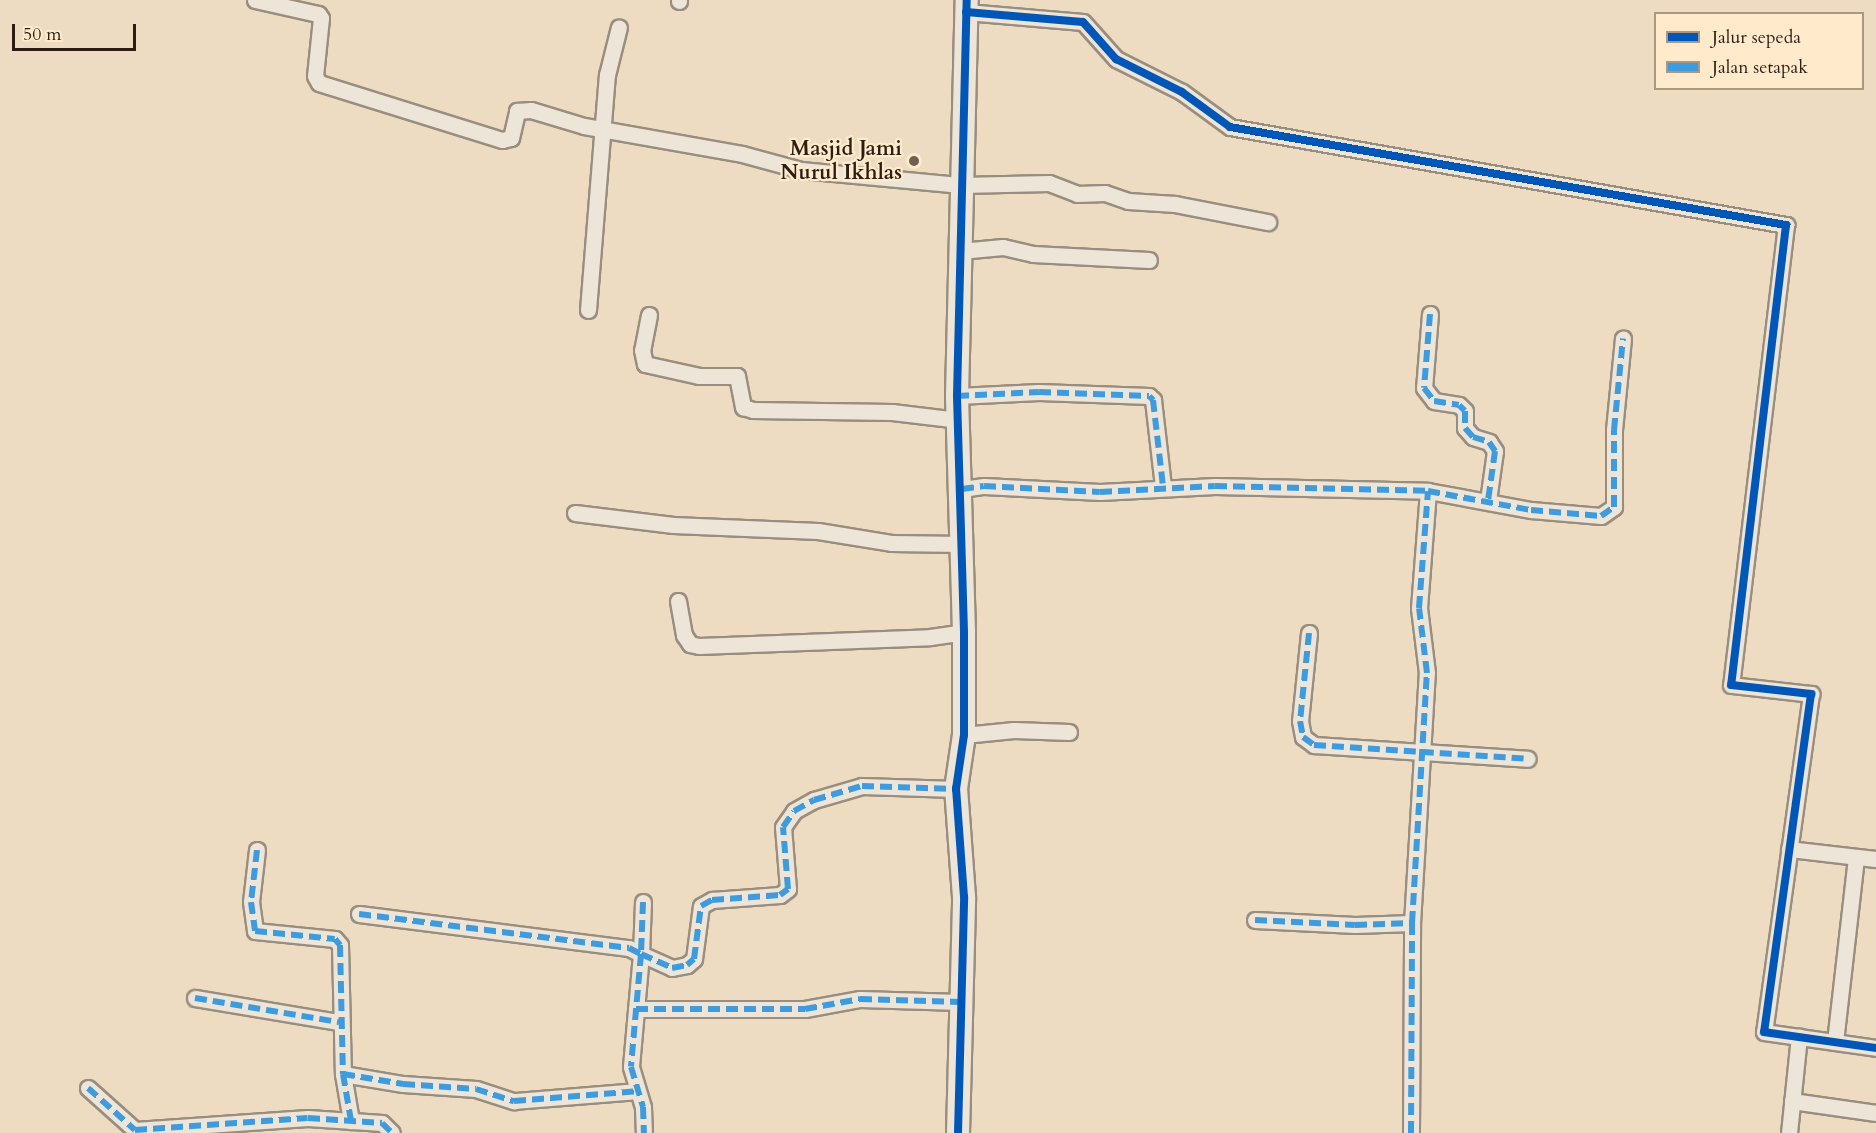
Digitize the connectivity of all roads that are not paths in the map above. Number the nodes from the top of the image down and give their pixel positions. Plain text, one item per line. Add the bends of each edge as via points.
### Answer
1 (255, 0) edge
2 (967, 6) edge
3 (619, 27) dead end
4 (602, 129) junction
5 (961, 185) junction
6 (1268, 222) dead end
7 (960, 251) junction
8 (1149, 260) dead end
9 (588, 310) dead end
10 (1431, 314) dead end
11 (650, 315) dead end
12 (1623, 339) dead end
13 (957, 396) junction
14 (958, 420) junction
15 (1163, 486) junction
16 (962, 489) junction
17 (1428, 491) junction
18 (1488, 501) junction
19 (575, 513) dead end
20 (963, 544) junction
21 (678, 601) dead end
22 (964, 632) junction
23 (1309, 633) dead end
24 (1069, 732) dead end
25 (964, 735) junction
26 (1421, 752) junction
27 (1528, 759) dead end
28 (956, 789) junction
29 (1790, 849) junction
30 (257, 850) dead end
31 (1856, 857) junction
32 (1876, 859) edge
33 (643, 902) dead end
34 (359, 914) dead end
35 (1255, 920) dead end
36 (1412, 923) junction
37 (641, 954) junction
38 (195, 998) dead end
39 (960, 1002) junction
40 (636, 1009) junction
41 (339, 1022) junction
42 (1799, 1037) junction
43 (1835, 1042) junction
44 (1876, 1048) edge
45 (343, 1074) junction
46 (88, 1088) dead end
47 (637, 1091) junction
48 (1792, 1101) junction
49 (1876, 1113) edge
50 (351, 1121) junction
51 (392, 1133) edge
52 (644, 1133) edge
53 (958, 1133) edge
54 (1411, 1133) edge
55 (1789, 1133) edge

1 - 4 street via 318,14 322,23 315,76 322,84 502,140 510,138 513,116 523,109
2 - 5 street
2 - 29 street via 1083,22 1116,59 1182,92 1230,127 1786,225 1731,685 1811,694
3 - 4 street via 607,75
4 - 5 street via 742,154 801,170
4 - 9 street
5 - 6 street via 1049,183 1077,194 1105,193 1128,201 1174,204
5 - 7 street
7 - 8 street via 1004,247 1033,254
7 - 13 street
10 - 18 street via 1424,388 1434,401 1459,405 1466,411 1465,428 1473,437 1489,442 1495,451
11 - 14 street via 642,350 645,364 699,376 737,376 743,407 892,412
12 - 18 street via 1611,511 1594,516
13 - 14 street
13 - 15 street via 1039,392 1149,396 1153,400
14 - 16 street
15 - 16 street via 1100,492 984,486
15 - 17 street
16 - 20 street
17 - 18 street
17 - 26 street via 1419,608 1426,673
19 - 20 street via 673,525 818,531 891,543
20 - 22 street
21 - 22 street via 684,635 690,645 699,646 930,637
22 - 25 street
23 - 26 street via 1300,721 1303,737 1324,748
24 - 25 street via 1014,730
25 - 28 street
26 - 27 street
26 - 36 street
28 - 37 street via 862,786 814,800 794,811 783,827 790,878 786,892 712,900 701,906 694,959 687,965 672,968
28 - 39 street via 964,897
29 - 31 street
29 - 42 street via 1764,1032
30 - 41 street via 252,902 255,931 338,941
31 - 32 street
31 - 43 street
33 - 37 street
34 - 37 street via 629,948
35 - 36 street via 1355,925
36 - 54 street
37 - 40 street
38 - 41 street
39 - 40 street via 860,999 805,1009
39 - 53 street
40 - 47 street via 631,1067
41 - 45 street
42 - 43 street
42 - 48 street
43 - 44 street
45 - 47 street via 403,1084 476,1089 514,1101
45 - 50 street
46 - 50 street via 135,1130 290,1118
47 - 52 street
48 - 49 street
48 - 55 street
50 - 51 street via 382,1123

